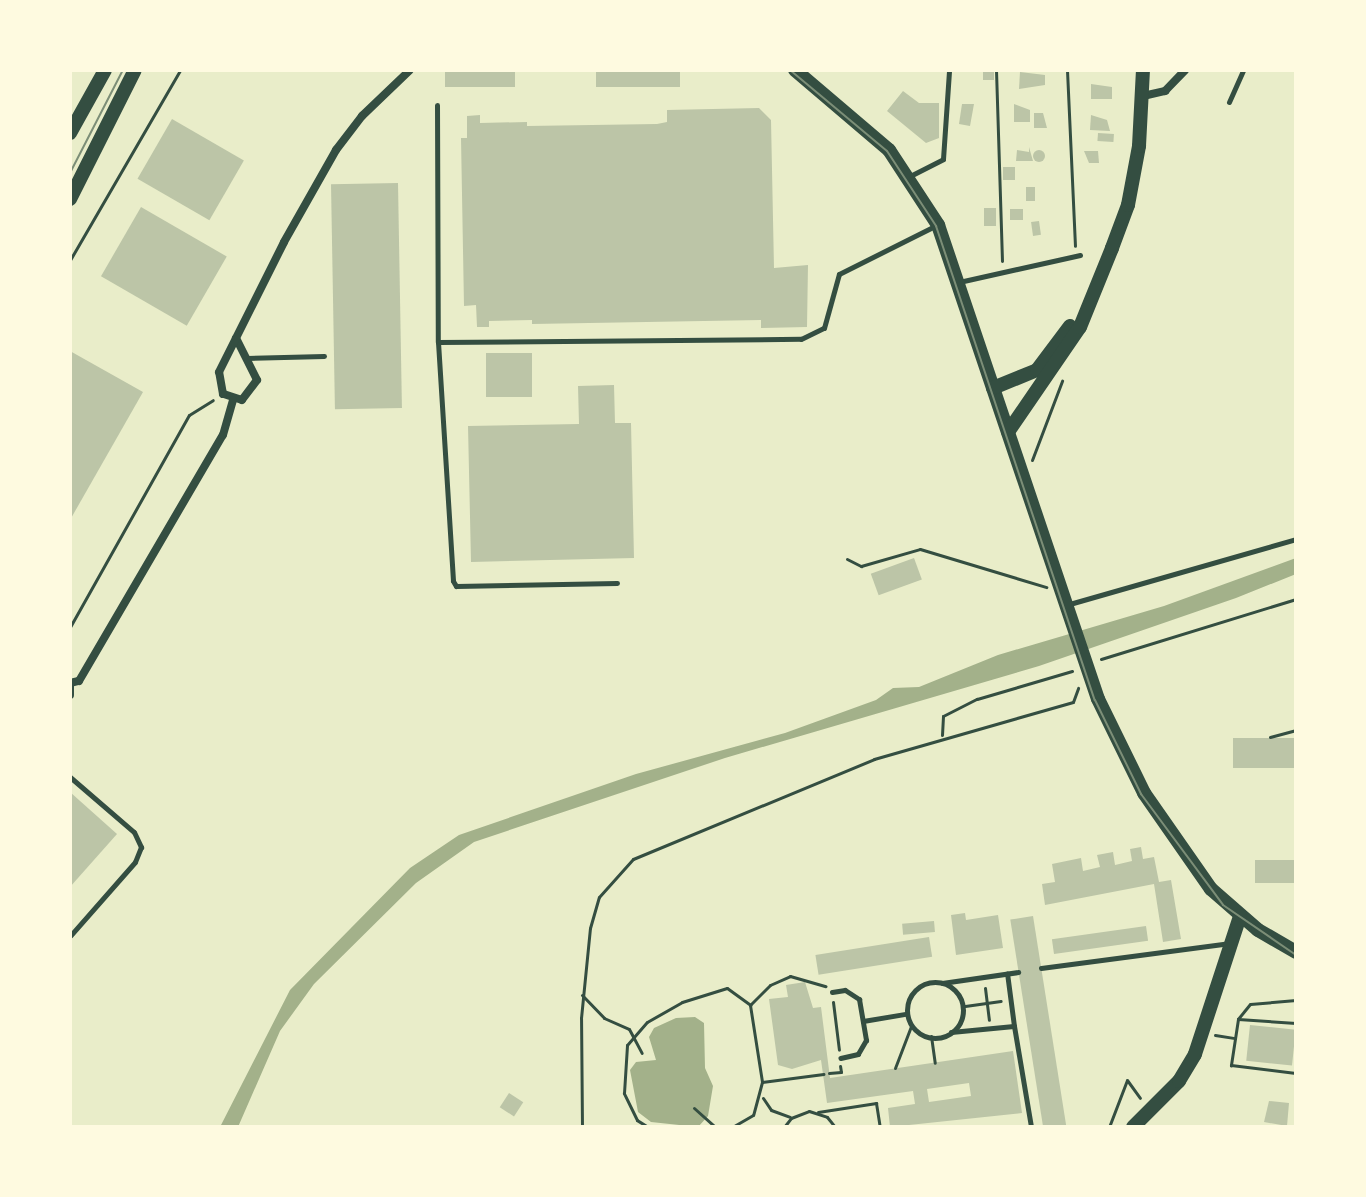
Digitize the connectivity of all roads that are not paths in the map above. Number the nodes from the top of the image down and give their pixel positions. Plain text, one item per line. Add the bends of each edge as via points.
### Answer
1 (105, 70) edge
2 (135, 70) edge
3 (410, 70) edge
4 (795, 70) edge
5 (949, 70) edge
6 (1143, 70) edge
7 (1185, 70) edge
8 (1243, 70) edge
9 (1143, 96) junction
10 (1229, 102) dead end
11 (437, 105) dead end
12 (70, 133) edge
13 (910, 176) junction
14 (70, 199) edge
15 (938, 225) junction
16 (1078, 252) road end
17 (958, 283) junction
18 (1080, 319) junction
19 (236, 338) junction
20 (438, 342) junction
21 (324, 356) dead end
22 (247, 358) junction
23 (993, 388) junction
24 (233, 400) junction
25 (1008, 432) junction
26 (1296, 539) edge
27 (617, 583) dead end
28 (1063, 598) junction
29 (70, 684) edge
30 (70, 695) edge
31 (70, 777) edge
32 (1240, 916) junction
33 (70, 936) edge
34 (1232, 943) junction
35 (1296, 952) edge
36 (1041, 968) dead end
37 (1018, 972) dead end
38 (1007, 973) junction
39 (941, 984) junction
40 (832, 992) road end
41 (905, 1014) junction
42 (863, 1021) junction
43 (1014, 1026) junction
44 (950, 1032) junction
45 (840, 1058) road end
46 (1031, 1127) edge
47 (1133, 1127) edge

1 - 12 main road
2 - 14 main road
3 - 19 street via 362,116 336,150
4 - 13 main road via 867,128
5 - 13 lane via 943,159
6 - 9 main road
7 - 9 street via 1165,91
8 - 10 lane
9 - 18 main road via 1128,205
11 - 20 lane
13 - 15 main road
15 - 17 main road
15 - 20 lane via 839,274 824,328 801,339
16 - 17 lane
17 - 23 main road
18 - 23 main road via 1037,370
18 - 25 main road via 1063,354 1008,424
19 - 22 street
19 - 24 street via 217,380 223,394
20 - 27 lane via 456,586
21 - 22 lane
22 - 24 street via 255,372 255,389
23 - 25 main road
24 - 29 street via 223,435 79,681
25 - 28 main road
26 - 28 lane
28 - 32 main road via 1084,660 1144,793 1189,862
29 - 30 street
31 - 33 lane via 134,832 141,847 135,862
32 - 34 main road
32 - 35 main road
34 - 36 lane
34 - 47 main road via 1195,1054
37 - 38 lane
38 - 39 lane
38 - 43 lane
39 - 41 lane via 912,994
39 - 44 lane via 956,990 965,1006 962,1022
40 - 42 lane via 855,995
41 - 42 lane
41 - 44 lane via 911,1026 931,1036
42 - 45 lane via 862,1050
43 - 44 lane
43 - 46 lane

